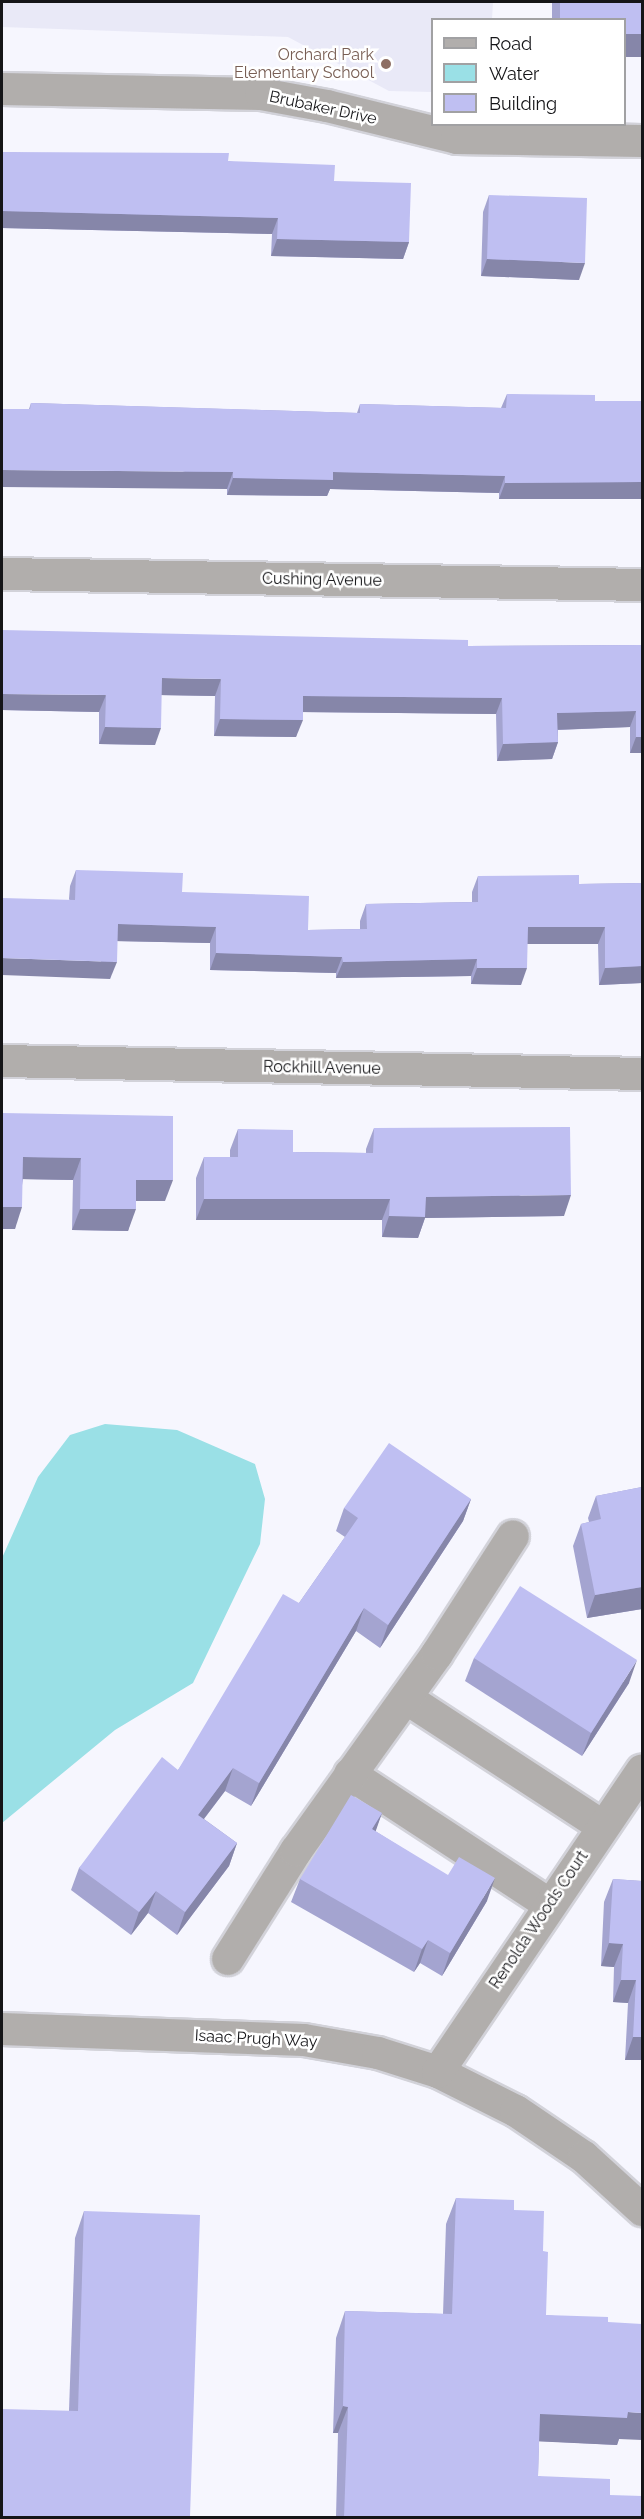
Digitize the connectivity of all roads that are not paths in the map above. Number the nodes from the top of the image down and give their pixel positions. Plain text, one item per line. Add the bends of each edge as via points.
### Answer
1 (2, 89) edge
2 (642, 141) edge
3 (2, 574) edge
4 (642, 585) edge
5 (2, 1062) edge
6 (642, 1074) edge
7 (513, 1536) dead end
8 (406, 1698) junction
9 (642, 1771) edge
10 (350, 1774) junction
11 (602, 1826) junction
12 (549, 1904) junction
13 (228, 1959) dead end
14 (2, 2029) edge
15 (438, 2072) junction
16 (642, 2210) edge

1 - 2 street, Brubaker Drive via 261,94 457,138
3 - 4 street, Cushing Avenue
5 - 6 street, Rockhill Avenue
7 - 8 street
8 - 10 street
8 - 11 street
9 - 11 street, Renolda Woods Court
10 - 12 street
10 - 13 street
11 - 12 street, Renolda Woods Court
12 - 15 street, Renolda Woods Court
14 - 15 street, Isaac Prugh Way via 304,2040 378,2053
15 - 16 street, Isaac Prugh Way via 516,2111 584,2157

